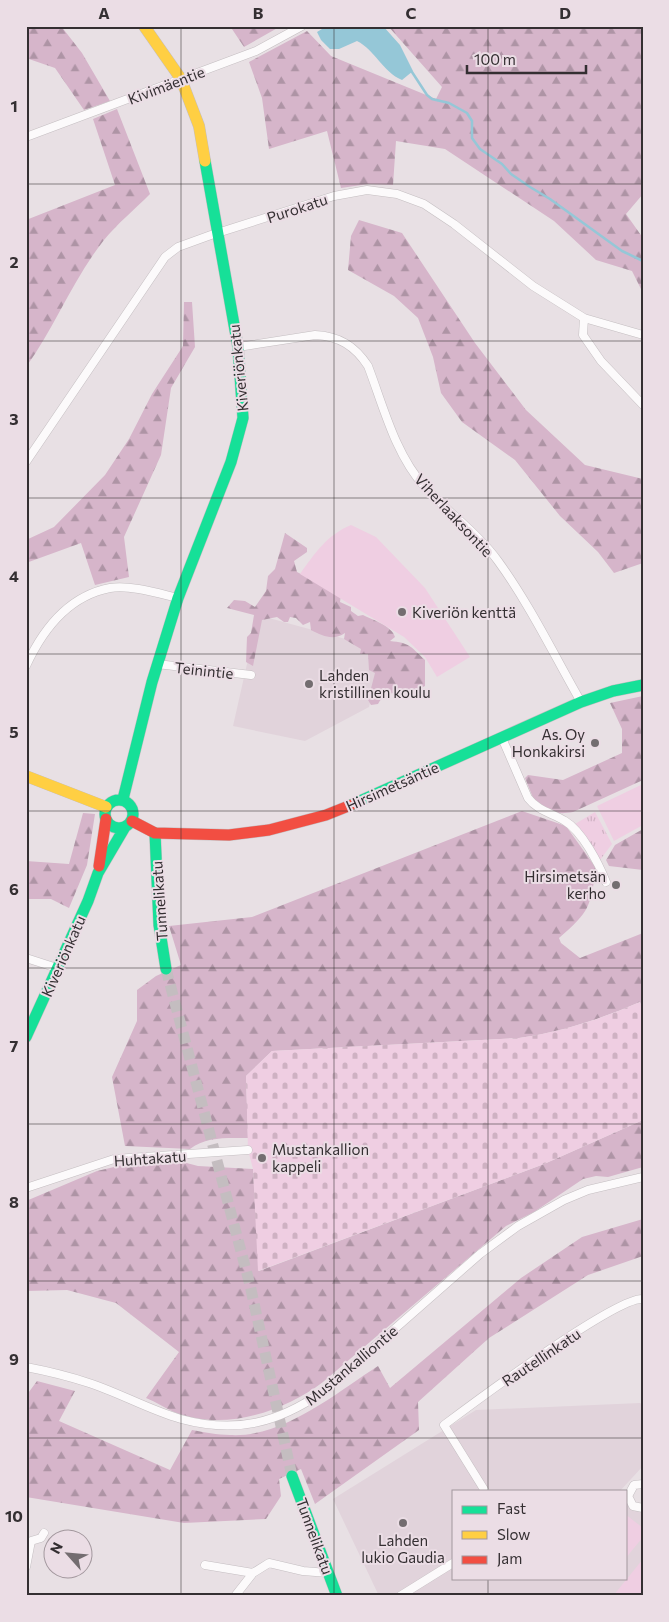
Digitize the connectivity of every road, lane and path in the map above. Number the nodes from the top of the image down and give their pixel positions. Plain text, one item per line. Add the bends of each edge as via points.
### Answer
1 (144, 26) edge
2 (302, 26) edge
3 (181, 79) junction
4 (26, 137) edge
5 (218, 233) junction
6 (584, 318) junction
7 (643, 336) edge
8 (238, 347) junction
9 (643, 405) edge
10 (26, 462) edge
11 (178, 598) junction
12 (157, 664) junction
13 (26, 666) edge
14 (251, 675) dead end
15 (643, 685) edge
16 (580, 702) junction
17 (502, 738) junction
18 (26, 776) edge
19 (123, 800) junction
20 (106, 807) junction
21 (106, 820) junction
22 (128, 824) junction
23 (155, 833) junction
24 (98, 873) junction
25 (606, 882) dead end
26 (26, 958) edge
27 (57, 968) junction
28 (166, 969) tunnel mouth
29 (26, 1037) edge
30 (248, 1150) dead end
31 (643, 1177) edge
32 (26, 1188) edge
33 (643, 1299) edge
34 (26, 1367) edge
35 (292, 1476) tunnel mouth
36 (643, 1484) edge
37 (483, 1490) edge
38 (643, 1508) edge
39 (42, 1536) edge
40 (452, 1563) edge
41 (205, 1565) dead end
42 (26, 1567) edge
43 (253, 1573) junction
44 (328, 1573) junction
45 (235, 1596) edge
46 (337, 1596) edge
47 (400, 1596) edge

1 - 3 street, Kiveriönkatu
2 - 3 street, Kivimäentie via 256,51
3 - 4 street, Kivimäentie
3 - 5 street, Kiveriönkatu via 199,126
5 - 6 street, Purokatu via 334,196 367,190 397,194 424,204 533,286
5 - 8 street, Kiveriönkatu
5 - 10 street, Purokatu via 178,247 165,257
6 - 7 street, Purokatu
6 - 9 street via 583,335 601,361
8 - 11 street, Kiveriönkatu via 243,398 242,429
8 - 16 street, Viherlaaksontie via 315,335 350,346 360,355 368,366 412,470 423,486 475,534 517,588
11 - 12 street, Kiveriönkatu
11 - 13 street via 110,588 90,595 71,605 53,621 38,640
12 - 14 street, Teinintie
12 - 19 street, Kiveriönkatu
15 - 16 street, Hirsimetsäntie
16 - 17 street, Hirsimetsäntie
17 - 23 street, Hirsimetsäntie via 326,814 270,830 229,834
17 - 25 street via 528,798 535,807 574,828 600,866
18 - 20 street
19 - 20 street via 113,800
19 - 22 street via 132,808
20 - 21 street
21 - 22 street via 115,828
21 - 24 street, Kiveriönkatu
22 - 23 street, Hirsimetsäntie
22 - 24 street, Kiveriönkatu
23 - 28 street, Tunnelikatu via 159,925
24 - 27 street, Kiveriönkatu
26 - 27 street
27 - 29 street, Kiveriönkatu
30 - 32 street, Huhtakatu via 114,1159
31 - 34 street, Mustankalliontie via 588,1190 518,1226 480,1254 324,1391 300,1408 272,1419 244,1426 213,1425 180,1418 90,1383
33 - 37 street, Rautellinkatu via 620,1306 544,1352 444,1425
35 - 44 street, Tunnelikatu
36 - 38 street via 634,1485 628,1496 633,1506
39 - 42 street via 31,1541
40 - 47 street
41 - 43 street
43 - 44 street via 269,1563
43 - 45 street
44 - 46 street, Tunnelikatu

